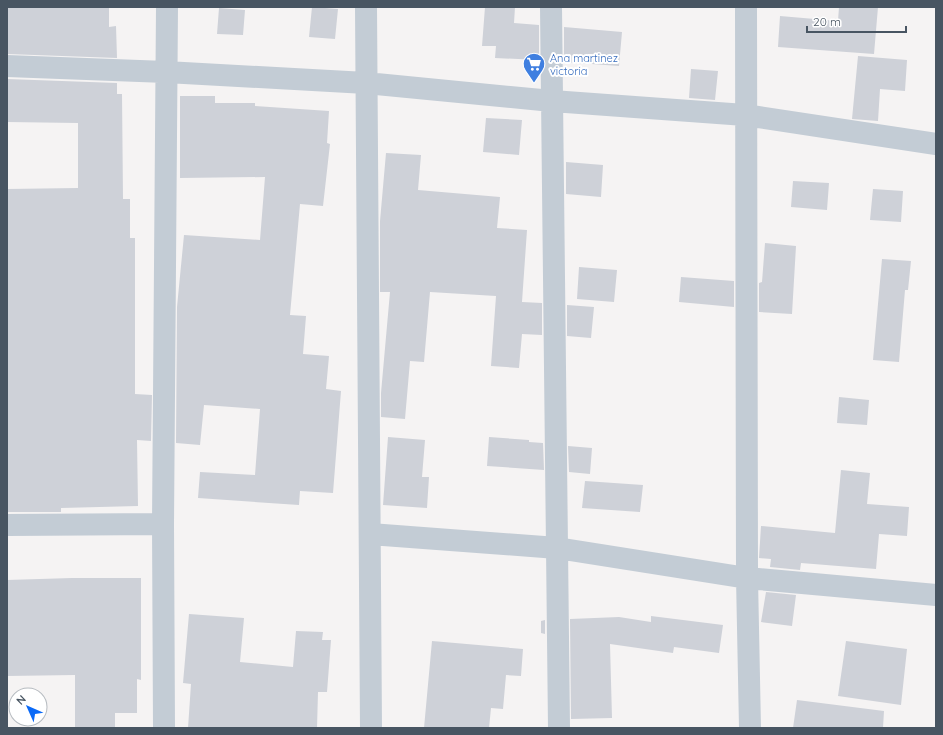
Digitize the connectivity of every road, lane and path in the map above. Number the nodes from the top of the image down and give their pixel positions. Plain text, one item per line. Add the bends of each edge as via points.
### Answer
1 (167, 7) edge
2 (366, 7) edge
3 (551, 7) edge
4 (746, 7) edge
5 (7, 66) edge
6 (166, 72) junction
7 (366, 83) junction
8 (552, 101) junction
9 (745, 115) junction
10 (936, 144) edge
11 (163, 524) junction
12 (7, 525) edge
13 (370, 534) junction
14 (557, 548) junction
15 (747, 578) junction
16 (936, 595) edge
17 (164, 728) edge
18 (371, 728) edge
19 (559, 728) edge
20 (750, 728) edge

1 - 6 street
2 - 7 street
3 - 8 street
4 - 9 street
5 - 6 street
6 - 7 street
6 - 11 street
7 - 8 street
7 - 13 street
8 - 9 street
8 - 14 street
9 - 10 street
9 - 15 street
11 - 12 street
11 - 17 street
13 - 14 street
13 - 18 street
14 - 15 street
14 - 19 street
15 - 16 street
15 - 20 street

